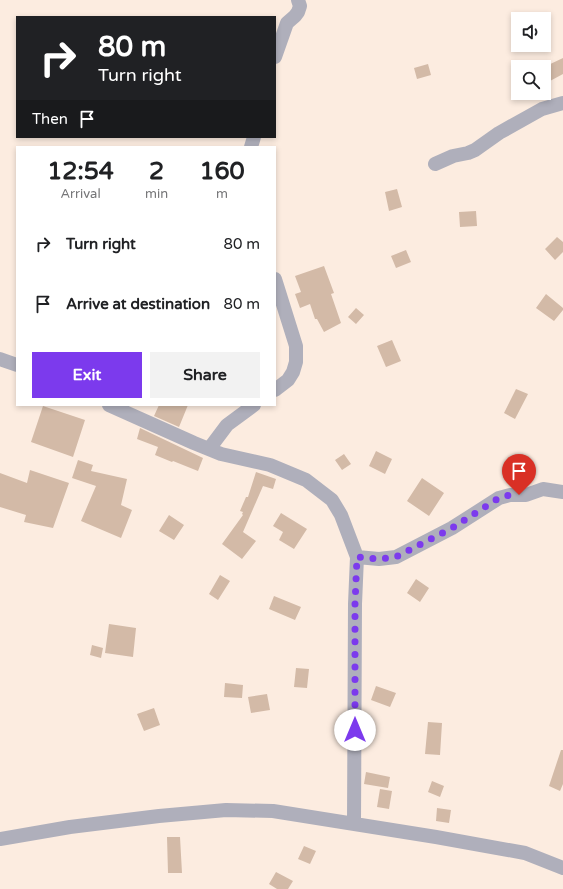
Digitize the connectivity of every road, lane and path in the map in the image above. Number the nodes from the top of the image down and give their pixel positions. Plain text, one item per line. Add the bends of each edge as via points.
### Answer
1 (298, 0) edge
2 (276, 54) edge
3 (563, 103) edge
4 (435, 164) dead end
5 (276, 282) edge
6 (0, 359) edge
7 (16, 365) edge
8 (276, 389) edge
9 (112, 406) edge
10 (253, 406) edge
11 (209, 449) junction
12 (563, 492) edge
13 (357, 557) junction
14 (354, 823) junction
15 (0, 839) edge
16 (563, 868) edge

1 - 2 street via 298,12 287,23
3 - 4 street via 542,109 475,150
5 - 8 street via 296,346 296,362 294,372
6 - 7 street
9 - 11 street
10 - 11 street via 227,425
11 - 13 street via 270,465 306,480 332,500 341,515
12 - 13 street via 543,489 526,495 499,498 452,528 396,557
13 - 14 street
14 - 15 street via 273,811 226,810 70,827
14 - 16 street via 525,853

